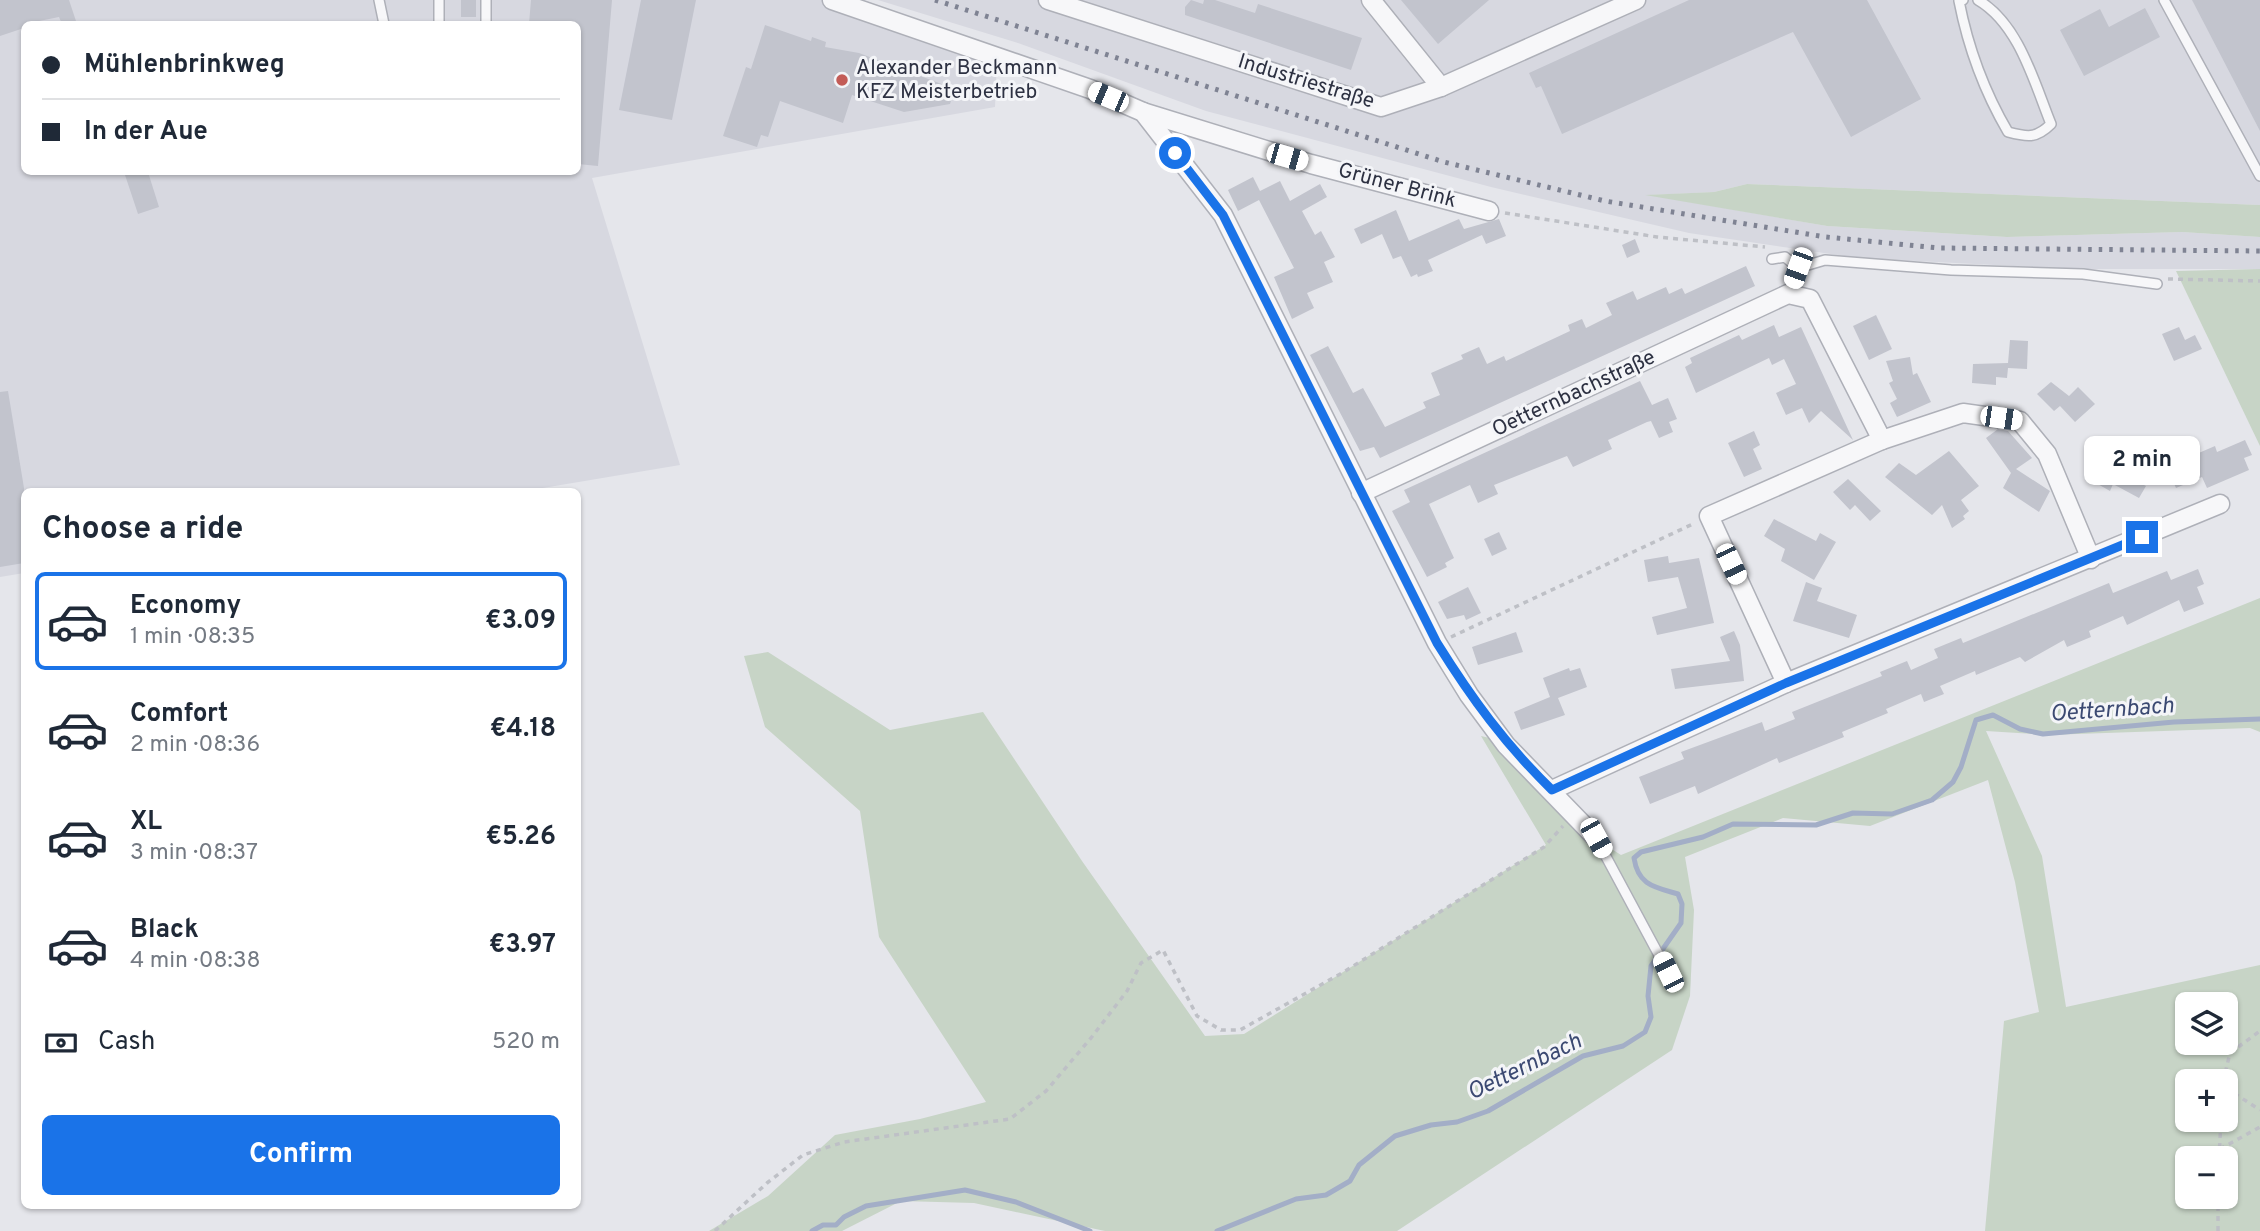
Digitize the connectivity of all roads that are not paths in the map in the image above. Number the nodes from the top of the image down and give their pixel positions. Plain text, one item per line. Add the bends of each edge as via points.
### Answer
1 (379, 0) edge
2 (439, 0) edge
3 (486, 0) edge
4 (832, 0) edge
5 (1048, 0) edge
6 (1371, 0) edge
7 (1636, 0) edge
8 (1963, 0) edge
9 (1978, 0) edge
10 (2164, 0) edge
11 (383, 21) edge
12 (439, 21) edge
13 (486, 21) edge
14 (1441, 87) junction
15 (1143, 112) junction
16 (2260, 176) edge
17 (1489, 211) road end
18 (1772, 259) dead end
19 (1798, 268) junction
20 (2157, 284) dead end
21 (1788, 294) junction
22 (1882, 440) junction
23 (1361, 493) junction
24 (2220, 504) dead end
25 (2091, 559) junction
26 (1786, 683) junction
27 (1552, 790) junction
28 (1596, 838) joint
29 (1668, 972) dead end

1 - 11 lane
2 - 12 lane
3 - 13 lane
4 - 15 street, Grüner Brink via 1090,89
5 - 14 street, Industriestraße via 1381,107
6 - 14 street
7 - 14 street, Industriestraße
8 - 9 lane via 1959,1 1964,26 1994,108 2008,132 2040,135 2051,124 2022,53 1991,8
10 - 16 lane
15 - 17 street, Grüner Brink
15 - 23 street via 1223,215
18 - 19 lane via 1784,257
19 - 20 lane via 1825,260 2083,274
19 - 21 lane
21 - 22 street via 1810,299
21 - 23 street, Oetternbachstraße
22 - 25 street via 1963,413 2020,421 2047,454
22 - 26 street via 1709,516
23 - 27 street via 1437,643 1469,695 1506,744
24 - 25 street
25 - 26 street
26 - 27 street
27 - 28 street
28 - 29 lane

